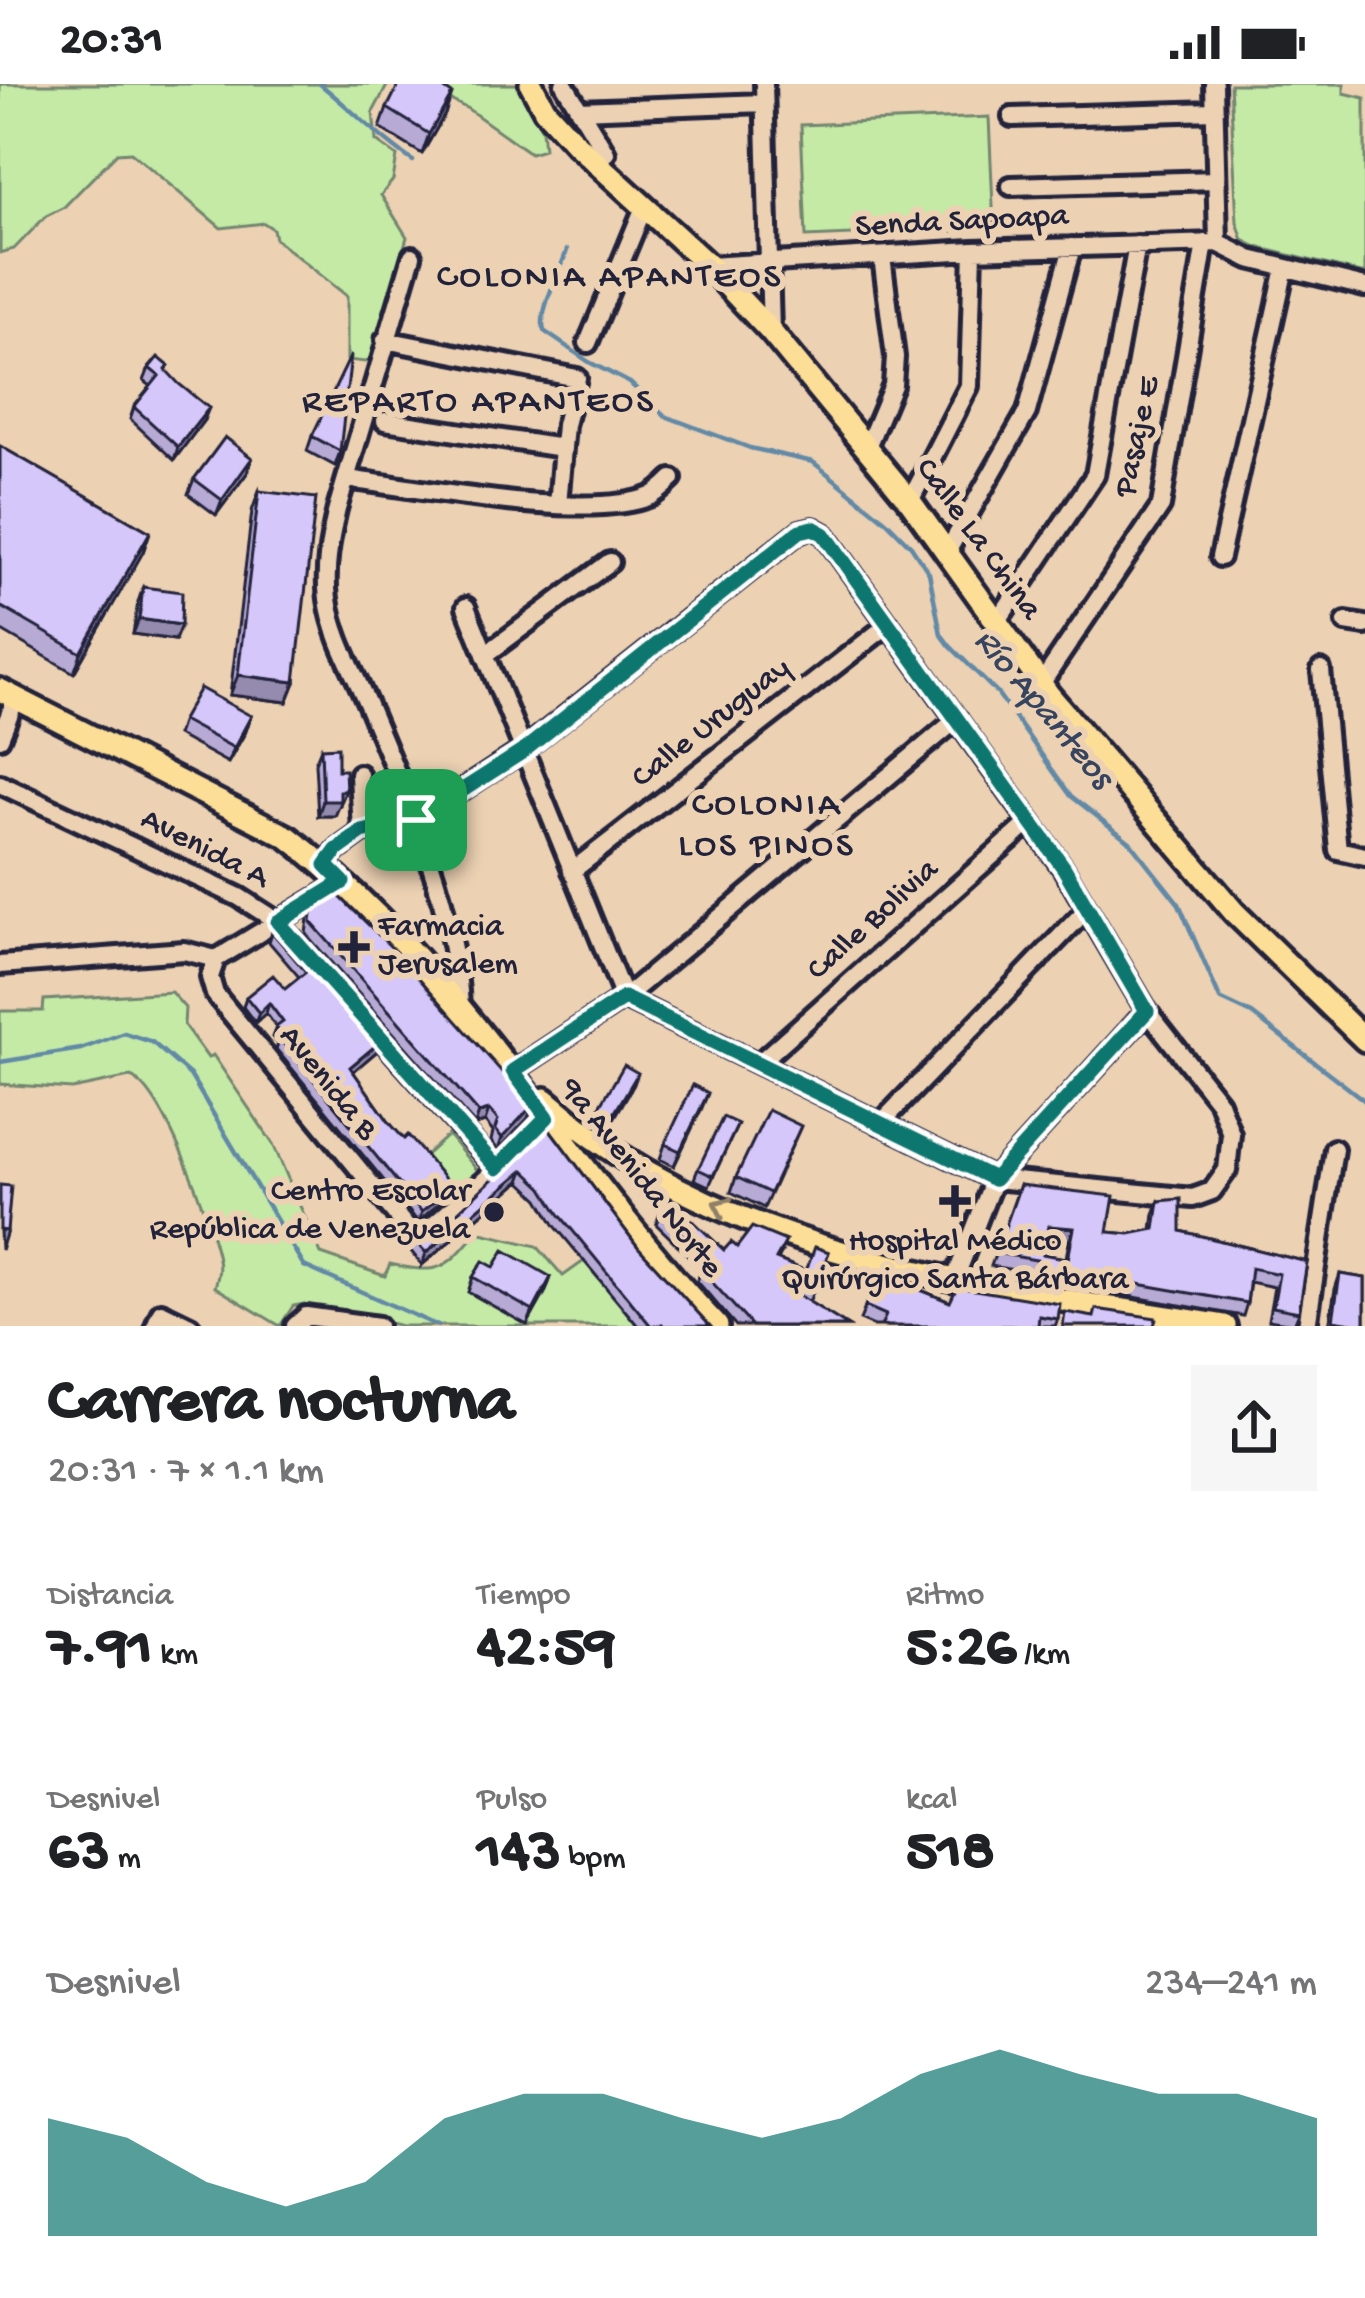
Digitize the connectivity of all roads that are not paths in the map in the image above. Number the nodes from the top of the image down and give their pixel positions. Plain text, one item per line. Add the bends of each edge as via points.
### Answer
1 (531, 84) edge
2 (564, 84) edge
3 (654, 84) edge
4 (1214, 84) edge
5 (764, 93) edge
6 (655, 107) junction
7 (579, 110) junction
8 (1215, 112) junction
9 (1012, 117) dead end
10 (606, 153) dead end
11 (1216, 180) junction
12 (1011, 186) dead end
13 (644, 207) junction
14 (1211, 243) junction
15 (1137, 245) junction
16 (1072, 247) junction
17 (973, 250) junction
18 (412, 256) dead end
19 (882, 257) junction
20 (769, 260) junction
21 (710, 266) junction
22 (1285, 268) junction
23 (1365, 287) edge
24 (771, 332) junction
25 (385, 340) junction
26 (588, 343) dead end
27 (386, 421) dead end
28 (867, 447) junction
29 (562, 448) junction
30 (346, 478) junction
31 (672, 479) dead end
32 (910, 501) junction
33 (558, 506) junction
34 (947, 552) junction
35 (1220, 557) dead end
36 (610, 562) dead end
37 (466, 607) dead end
38 (997, 622) junction
39 (889, 624) junction
40 (485, 655) junction
41 (1321, 670) dead end
42 (1042, 684) junction
43 (8, 694) edge
44 (956, 719) junction
45 (0, 738) edge
46 (522, 752) junction
47 (359, 774) dead end
48 (0, 784) edge
49 (416, 820) junction
50 (1029, 823) junction
51 (362, 832) junction
52 (1365, 856) edge
53 (326, 865) junction
54 (572, 872) junction
55 (343, 882) junction
56 (1087, 909) junction
57 (278, 922) junction
58 (216, 959) junction
59 (0, 965) edge
60 (624, 998) junction
61 (460, 1007) junction
62 (1147, 1011) junction
63 (1365, 1040) edge
64 (759, 1063) junction
65 (513, 1071) junction
66 (547, 1117) junction
67 (880, 1124) junction
68 (1334, 1149) dead end
69 (637, 1166) junction
70 (497, 1168) junction
71 (994, 1179) junction
72 (609, 1199) junction
73 (954, 1281) junction
74 (158, 1319) edge
75 (190, 1326) edge
76 (295, 1326) edge
77 (378, 1326) edge
78 (716, 1326) edge
79 (1225, 1326) edge
80 (1306, 1326) edge

1 - 13 main road, Calle La China via 575,144
2 - 7 street
3 - 6 street
4 - 8 street, Pasaje E
5 - 6 street
5 - 20 street
6 - 7 street
7 - 10 street
8 - 9 street
8 - 11 street, Pasaje E
11 - 12 street
11 - 14 street, Pasaje E
13 - 21 main road, Calle La China
13 - 26 street
14 - 15 street, Senda Sapoapa
14 - 22 street
14 - 42 street, Pasaje E via 1161,506
15 - 16 street, Senda Sapoapa
15 - 38 street via 1095,475
16 - 17 street, Senda Sapoapa
16 - 34 street via 1027,412
17 - 19 street, Senda Sapoapa
17 - 32 street via 969,386
18 - 25 street
19 - 20 street, Senda Sapoapa
19 - 28 street via 893,385
20 - 21 street, Senda Sapoapa
20 - 24 street
21 - 24 main road, Calle La China
22 - 23 street
22 - 35 street
24 - 28 main road, Calle La China
25 - 29 street via 577,378
25 - 30 street
27 - 29 street
28 - 32 main road, Calle La China
29 - 33 street
30 - 33 street
30 - 49 street via 328,545 328,602
31 - 33 street via 656,495 627,503
32 - 34 main road, Calle La China
34 - 38 main road, Calle La China
36 - 40 street
37 - 40 street
38 - 42 main road, Calle La China
39 - 44 street
39 - 46 street via 824,534 800,531
39 - 54 street, Calle Uruguay
40 - 46 street
41 - 52 street via 1338,850
42 - 63 main road, Calle La China via 1234,912
43 - 45 street
43 - 53 main road via 288,837
44 - 50 street
44 - 60 street
46 - 49 street
46 - 54 street
47 - 51 street
48 - 57 street, Avenida A
49 - 51 street
49 - 61 street
50 - 56 street
50 - 64 street, Calle Bolivia
51 - 53 street
53 - 55 main road
54 - 60 street
55 - 57 street
55 - 61 main road
56 - 62 street
56 - 67 street
57 - 58 street
57 - 70 street, Avenida A
58 - 59 street via 184,951
58 - 70 street, Avenida B via 214,994 417,1240
60 - 64 street
60 - 65 street
61 - 65 main road
62 - 71 street
62 - 71 street via 1226,1116 1232,1150 1220,1184 1193,1198
64 - 67 street
65 - 66 main road, 9a Avenida Norte
65 - 69 main road
66 - 70 street
66 - 72 main road, 9a Avenida Norte
67 - 71 street
68 - 80 street
69 - 72 main road via 613,1178
73 -> 69 main road via 865,1261
71 - 73 street
72 - 78 main road, 9a Avenida Norte
73 - 79 main road
74 - 75 street
76 - 77 street via 306,1316

